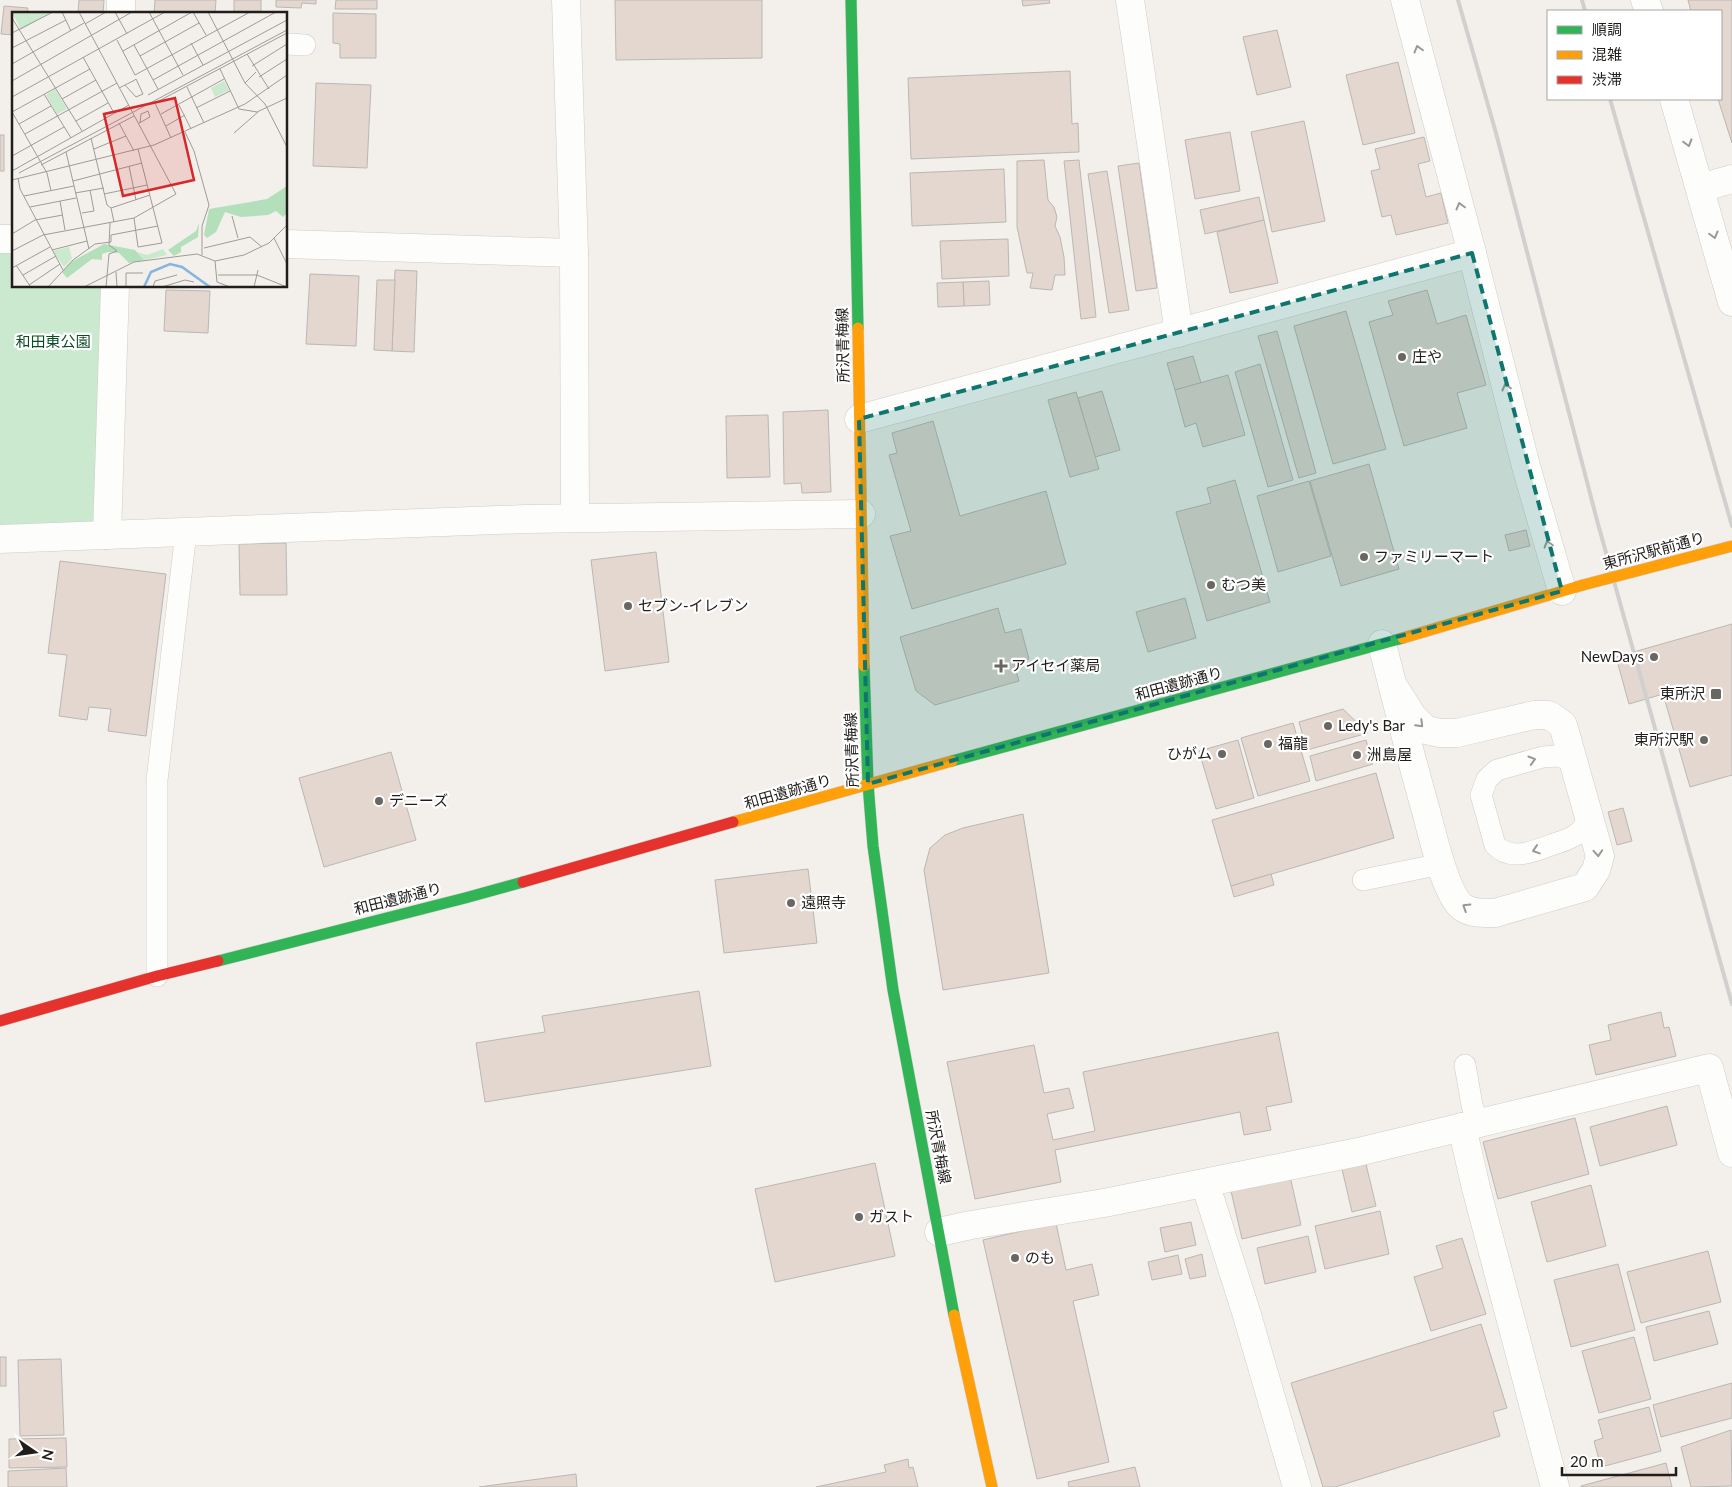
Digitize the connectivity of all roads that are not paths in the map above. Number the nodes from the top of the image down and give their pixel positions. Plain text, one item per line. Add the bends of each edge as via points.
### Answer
1 (566, 0) edge
2 (851, 0) edge
3 (1130, 0) edge
4 (1405, 0) edge
5 (1674, 100) edge
6 (1732, 179) edge
7 (1701, 188) junction
8 (288, 244) edge
9 (574, 253) junction
10 (1472, 253) junction
11 (115, 288) edge
12 (1732, 302) edge
13 (1179, 333) junction
14 (859, 419) junction
15 (861, 514) junction
16 (575, 517) junction
17 (186, 532) junction
18 (107, 535) junction
19 (0, 539) edge
20 (1732, 546) edge
21 (1572, 588) junction
22 (1382, 644) junction
23 (1392, 684) junction
24 (1576, 767) junction
25 (868, 784) junction
26 (1590, 817) junction
27 (1441, 864) junction
28 (1362, 880) dead end
29 (157, 976) junction
30 (0, 1021) edge
31 (1465, 1065) dead end
32 (1470, 1126) junction
33 (1732, 1153) edge
34 (1205, 1183) junction
35 (939, 1232) junction
36 (992, 1487) edge
37 (1297, 1487) edge
38 (1555, 1487) edge

1 - 9 street
2 - 14 street, 所沢青梅線
3 - 13 street
10 -> 4 street
5 -> 7 street
6 - 7 street
7 -> 12 street
8 - 9 street
9 - 16 street
10 - 13 street
21 -> 10 street via 1527,470
11 - 18 street
13 - 14 street
14 - 15 street, 所沢青梅線
15 - 16 street
15 - 25 street, 所沢青梅線
16 - 17 street
17 - 18 street
17 - 29 lane via 157,780
18 - 19 street
20 - 21 street, 東所沢駅前通り, bridge
21 - 22 street, 和田遺跡通り
22 - 23 street
22 - 25 street, 和田遺跡通り
23 -> 24 street via 1413,717 1426,730 1440,733 1457,733 1534,715 1549,715 1563,725
23 - 27 street
24 - 26 street
26 -> 24 lane via 1584,828 1573,837 1530,852 1513,854 1501,851 1495,845 1481,795 1487,778 1497,770 1543,757 1557,756
25 - 29 street, 和田遺跡通り via 465,898
25 - 35 street, 所沢青梅線 via 872,846 893,990
26 -> 27 street via 1600,856 1585,887 1480,914 1462,906 1450,890
27 - 28 lane
29 - 30 street, 和田遺跡通り
31 - 32 lane via 1472,1105
32 - 33 street via 1709,1068
32 - 34 street
32 - 38 street via 1476,1188
34 - 35 street
34 - 37 street
35 - 36 street, 所沢青梅線

